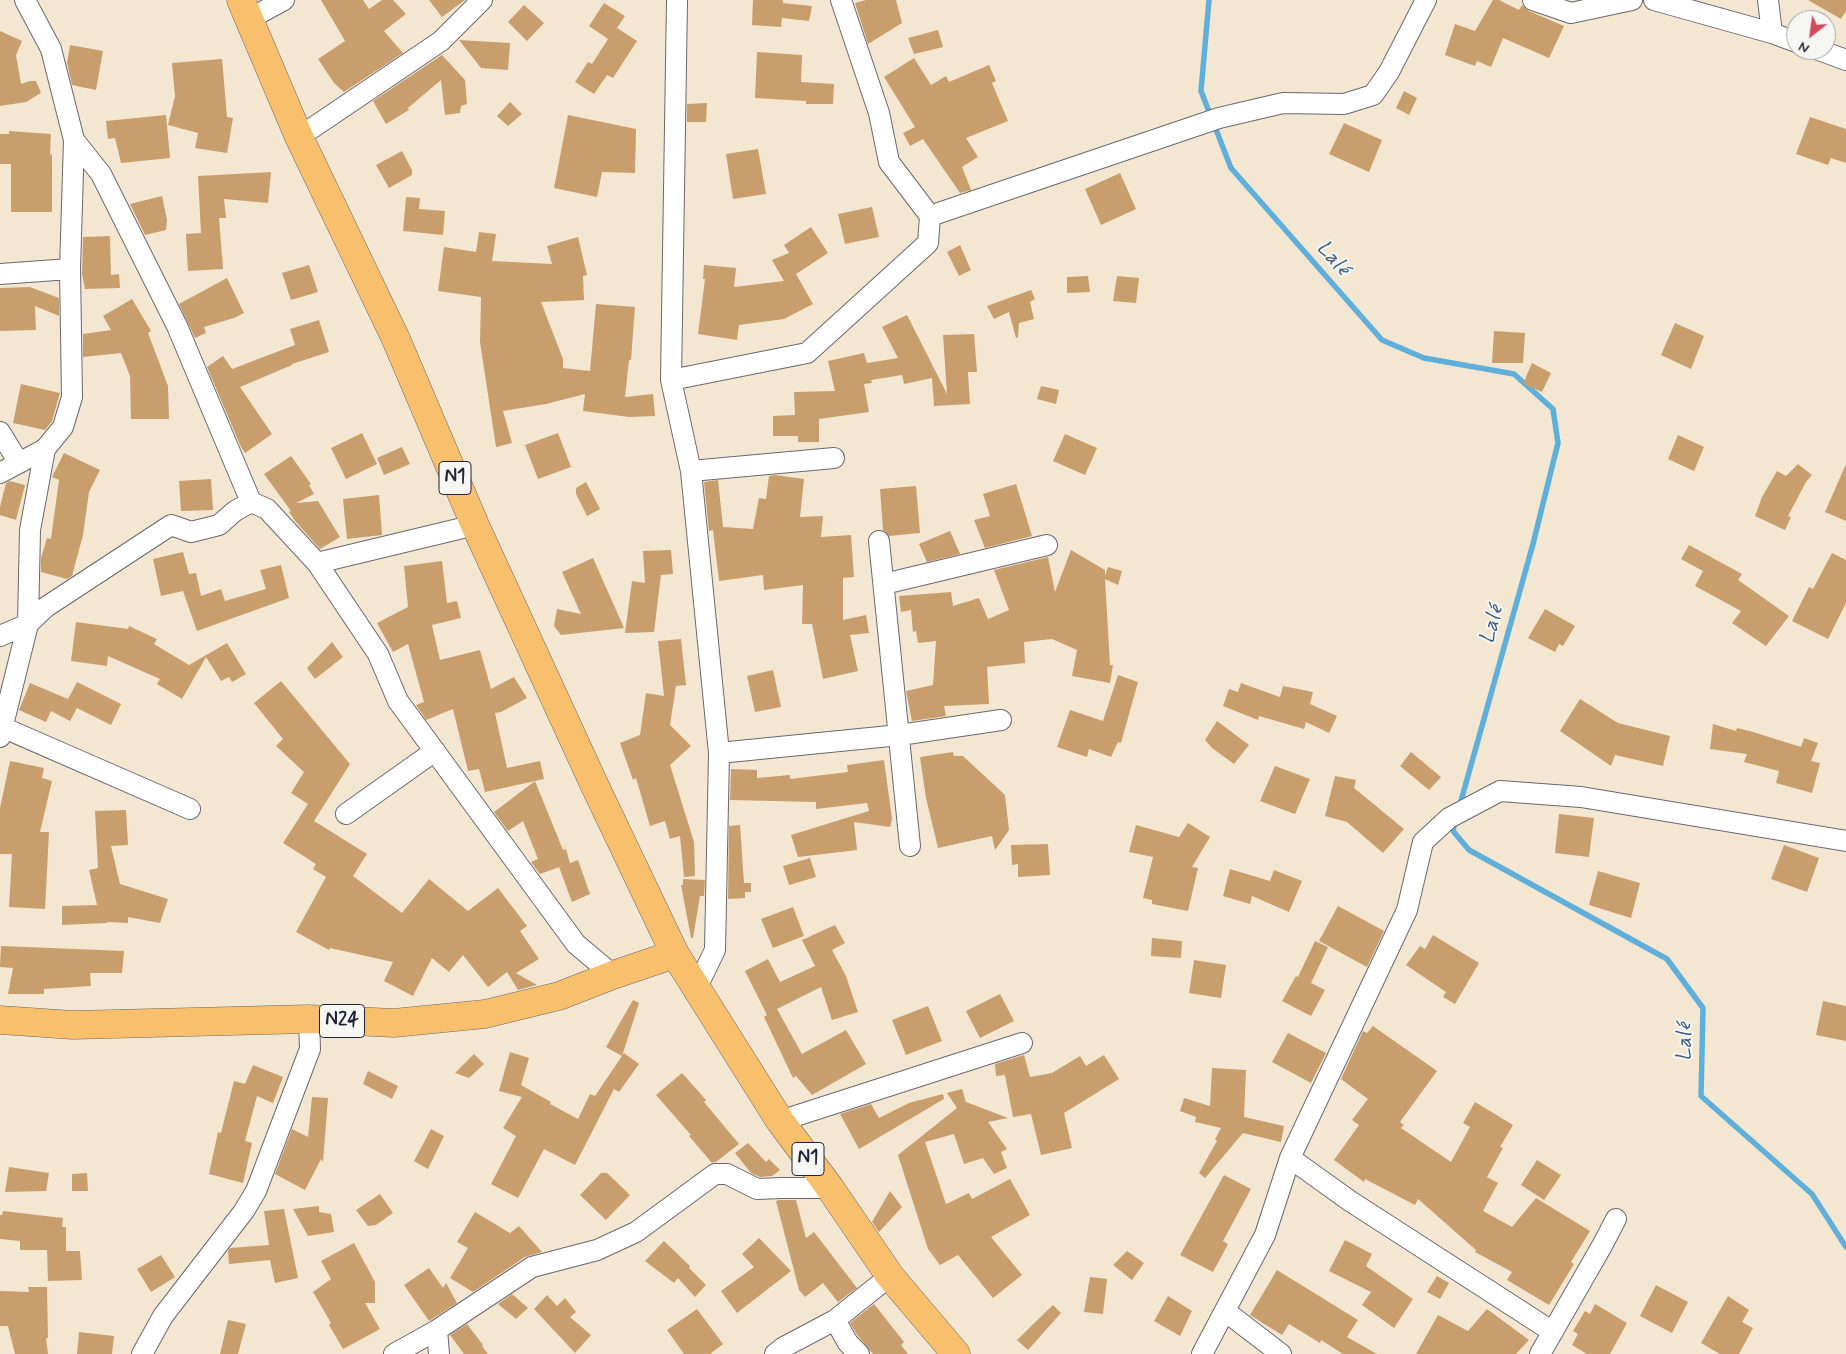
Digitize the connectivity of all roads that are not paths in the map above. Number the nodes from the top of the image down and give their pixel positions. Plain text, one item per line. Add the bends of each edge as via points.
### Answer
1 (26, 0) edge
2 (284, 0) edge
3 (482, 0) edge
4 (677, 0) edge
5 (840, 0) edge
6 (1426, 0) edge
7 (1533, 0) edge
8 (1632, 0) edge
9 (1654, 0) edge
10 (1768, 0) edge
11 (245, 9) edge
12 (1772, 33) junction
13 (1786, 38) edge
14 (299, 137) junction
15 (74, 140) junction
16 (930, 216) junction
17 (70, 269) junction
18 (0, 274) edge
19 (671, 380) junction
20 (0, 432) edge
21 (45, 449) junction
22 (834, 458) dead end
23 (19, 463) junction
24 (691, 471) junction
25 (0, 473) edge
26 (250, 502) junction
27 (475, 525) junction
28 (879, 541) dead end
29 (1047, 545) dead end
30 (318, 563) junction
31 (884, 584) junction
32 (28, 624) junction
33 (0, 636) edge
34 (1001, 720) dead end
35 (1, 732) edge
36 (900, 735) junction
37 (435, 751) junction
38 (720, 753) junction
39 (190, 809) dead end
40 (346, 814) dead end
41 (1846, 841) edge
42 (910, 846) dead end
43 (675, 954) junction
44 (613, 974) junction
45 (696, 989) junction
46 (309, 1019) junction
47 (0, 1020) edge
48 (1022, 1043) dead end
49 (780, 1121) junction
50 (1290, 1158) junction
51 (830, 1188) junction
52 (1616, 1219) dead end
53 (890, 1276) junction
54 (1225, 1311) junction
55 (836, 1320) junction
56 (437, 1330) junction
57 (1547, 1347) edge
58 (142, 1354) edge
59 (394, 1354) edge
60 (439, 1354) edge
61 (775, 1354) edge
62 (859, 1354) edge
63 (956, 1354) edge
64 (1202, 1354) edge
65 (1281, 1354) edge

1 - 15 street via 51,49
2 - 11 street
3 - 14 street via 440,41
4 - 19 street
5 - 16 street via 879,113 889,162
6 - 16 street via 1389,72 1373,95 1344,104 1283,103 1212,120
7 - 8 street via 1571,13
9 - 12 street
10 - 12 street
11 - 14 main road, N1
12 - 13 street
14 - 27 main road, N1 via 395,337
15 - 17 street
15 - 26 street via 102,174 177,326
16 - 19 street via 928,243 806,353
17 - 18 street
17 - 21 street via 72,397 64,427
19 - 24 street
20 - 23 street
21 - 23 street
21 - 32 street via 30,530
22 - 24 street
23 - 25 street
24 - 38 street
26 - 30 street via 267,509
26 - 32 street via 219,525 191,532 171,525 46,606
27 - 30 street
27 - 43 main road, N1
28 - 31 street
29 - 31 street
30 - 37 street via 378,654 398,700
31 - 36 street
32 - 33 street
32 - 35 street
34 - 36 street
35 - 39 street
36 - 38 street
36 - 42 street
37 - 40 street
37 - 44 street via 576,944
38 - 45 street via 715,950
41 - 50 street via 1581,797 1500,791 1457,814 1423,842 1407,910
43 - 44 main road, N24
43 - 45 main road, N1
44 - 46 main road, N24 via 559,996 485,1014 394,1023
45 - 49 main road, N1
46 - 47 main road, N24 via 73,1025
46 - 58 street via 310,1049 256,1191 163,1316
48 - 49 street
49 - 51 main road, N1
50 - 54 street via 1265,1236
50 - 57 street
51 - 53 main road, N1
51 - 56 street via 757,1189 727,1174 715,1174 636,1232 597,1250 532,1267
52 - 57 street
53 - 55 street
53 - 63 main road, N1
54 - 64 street
54 - 65 street
55 - 61 street
55 - 62 street via 848,1343
56 - 59 street
56 - 60 street

